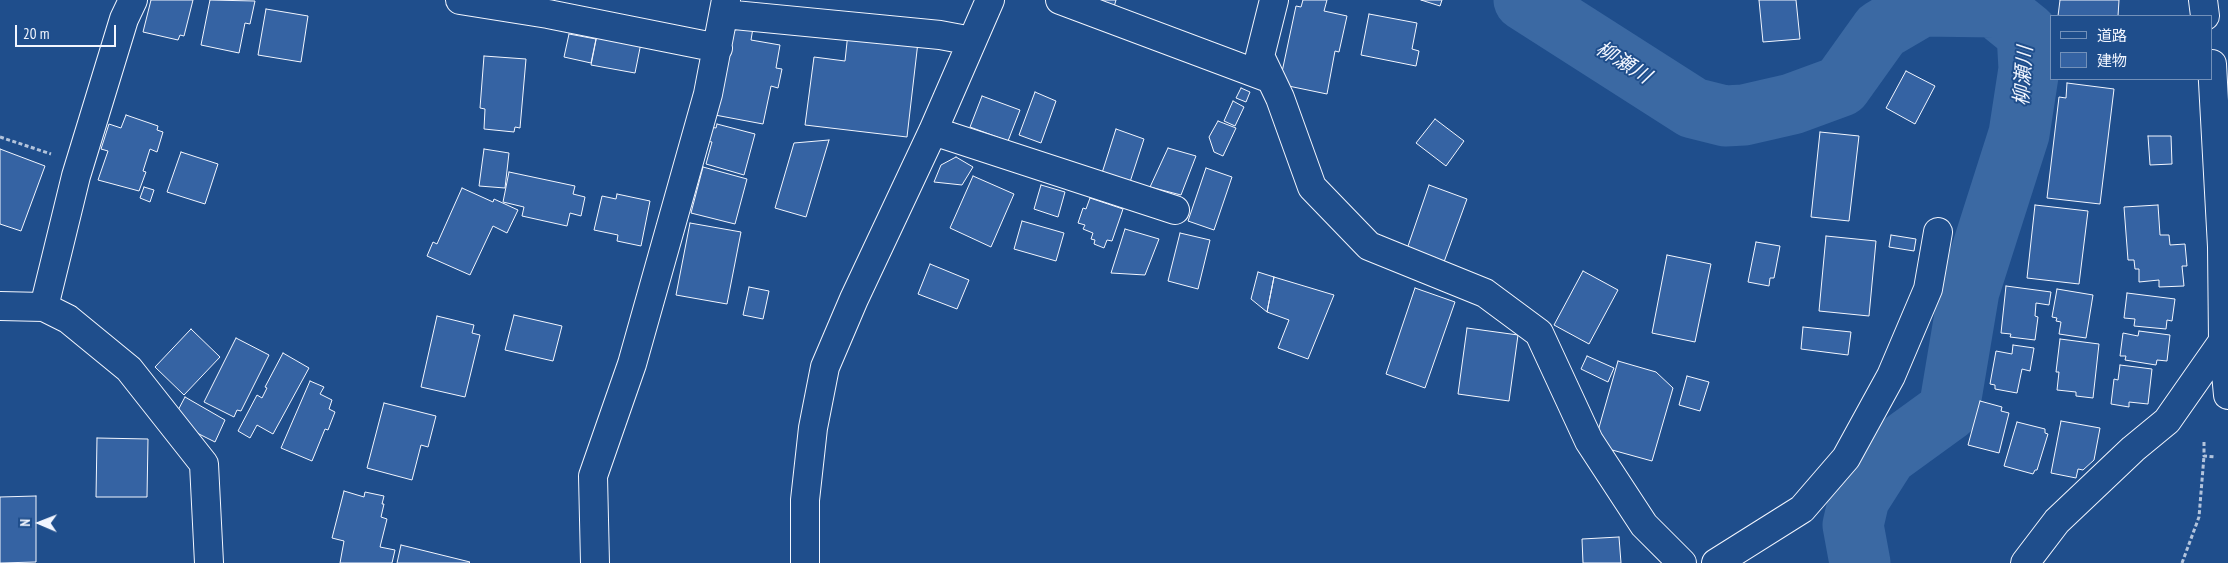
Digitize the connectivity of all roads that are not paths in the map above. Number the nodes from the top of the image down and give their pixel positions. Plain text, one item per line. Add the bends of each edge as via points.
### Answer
1 (132, 0) edge
2 (990, 0) edge
3 (1060, 0) edge
4 (1274, 0) edge
5 (2203, 0) edge
6 (464, 1) edge
7 (725, 7) edge
8 (2205, 15) edge
9 (972, 41) junction
10 (718, 48) junction
11 (1271, 79) junction
12 (2213, 80) edge
13 (932, 131) junction
14 (1175, 210) dead end
15 (1938, 232) dead end
16 (0, 306) edge
17 (44, 307) junction
18 (2226, 332) edge
19 (2228, 395) edge
20 (209, 563) edge
21 (595, 563) edge
22 (805, 563) edge
23 (1682, 563) edge
24 (1716, 563) edge
25 (2025, 563) edge

1 - 17 street via 80,164
2 - 9 street
3 - 11 street
4 - 11 street via 1260,56
5 - 8 street
6 - 10 street via 548,14
7 - 9 street
7 - 10 street
9 - 13 street
10 - 21 street via 632,364 593,476
11 - 23 street via 1312,187 1369,246 1485,293 1538,333 1589,441 1644,525
12 - 18 street
13 - 14 street
13 - 22 street via 825,367 813,428 805,500
15 - 24 street via 1928,289 1891,376 1846,458 1802,509
16 - 17 street
17 - 20 street via 68,319 129,369 204,464
18 - 19 street
18 - 25 street via 2167,421 2057,521

